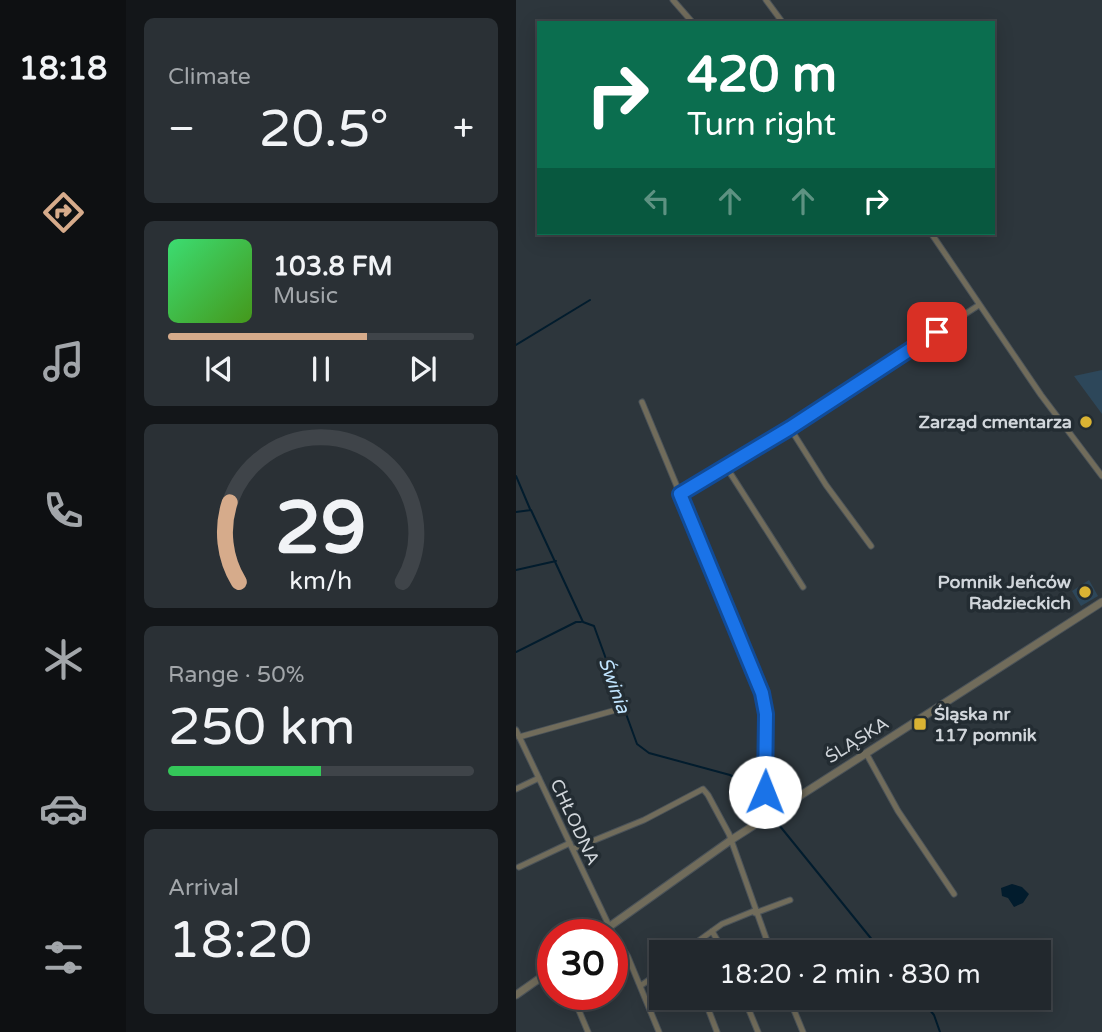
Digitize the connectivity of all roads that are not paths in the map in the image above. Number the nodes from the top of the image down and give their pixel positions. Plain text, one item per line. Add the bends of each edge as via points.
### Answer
1 (673, 0) edge
2 (766, 0) edge
3 (691, 21) edge
4 (782, 21) edge
5 (932, 235) edge
6 (979, 305) junction
7 (642, 402) dead end
8 (790, 428) junction
9 (725, 466) junction
10 (1102, 476) edge
11 (680, 494) junction
12 (871, 546) dead end
13 (803, 587) dead end
14 (1102, 602) edge
15 (616, 710) dead end
16 (516, 730) edge
17 (519, 737) junction
18 (866, 753) junction
19 (539, 778) junction
20 (516, 789) edge
21 (774, 812) junction
22 (731, 840) junction
23 (571, 846) junction
24 (519, 867) dead end
25 (954, 894) dead end
26 (790, 900) dead end
27 (755, 912) junction
28 (606, 919) edge
29 (621, 919) edge
30 (712, 931) junction
31 (700, 940) edge
32 (717, 940) edge
33 (766, 940) edge
34 (628, 959) edge
35 (537, 980) edge
36 (649, 980) edge
37 (640, 986) junction
38 (516, 995) edge
39 (579, 1010) edge
40 (709, 1010) edge
41 (749, 1010) edge
42 (794, 1010) edge
43 (588, 1032) edge
44 (659, 1032) edge
45 (717, 1032) edge
46 (758, 1032) edge
47 (803, 1032) edge

1 - 3 street
2 - 4 street
5 - 6 street
6 - 8 street
6 - 10 street
7 - 11 street
8 - 9 street
8 - 12 street
9 - 11 street
9 - 13 street
11 - 21 street via 762,693 765,792
14 - 18 street, ŚLĄSKA
15 - 17 street
16 - 17 street, CHŁODNA
17 - 19 street, CHŁODNA
18 - 21 street, ŚLĄSKA
18 - 25 street via 898,811
19 - 20 street
19 - 23 street, CHŁODNA
21 - 22 street, ŚLĄSKA
22 - 23 street via 703,789 644,820
22 - 27 street
22 - 29 street, ŚLĄSKA
23 - 24 street
23 - 28 street, CHŁODNA
26 - 27 street
27 - 30 street
27 - 33 street
30 - 31 street
30 - 32 street
34 - 37 street, CHŁODNA
35 - 38 street
36 - 37 street
37 - 44 street, CHŁODNA
39 - 43 street
40 - 45 street
41 - 46 street
42 - 47 street

